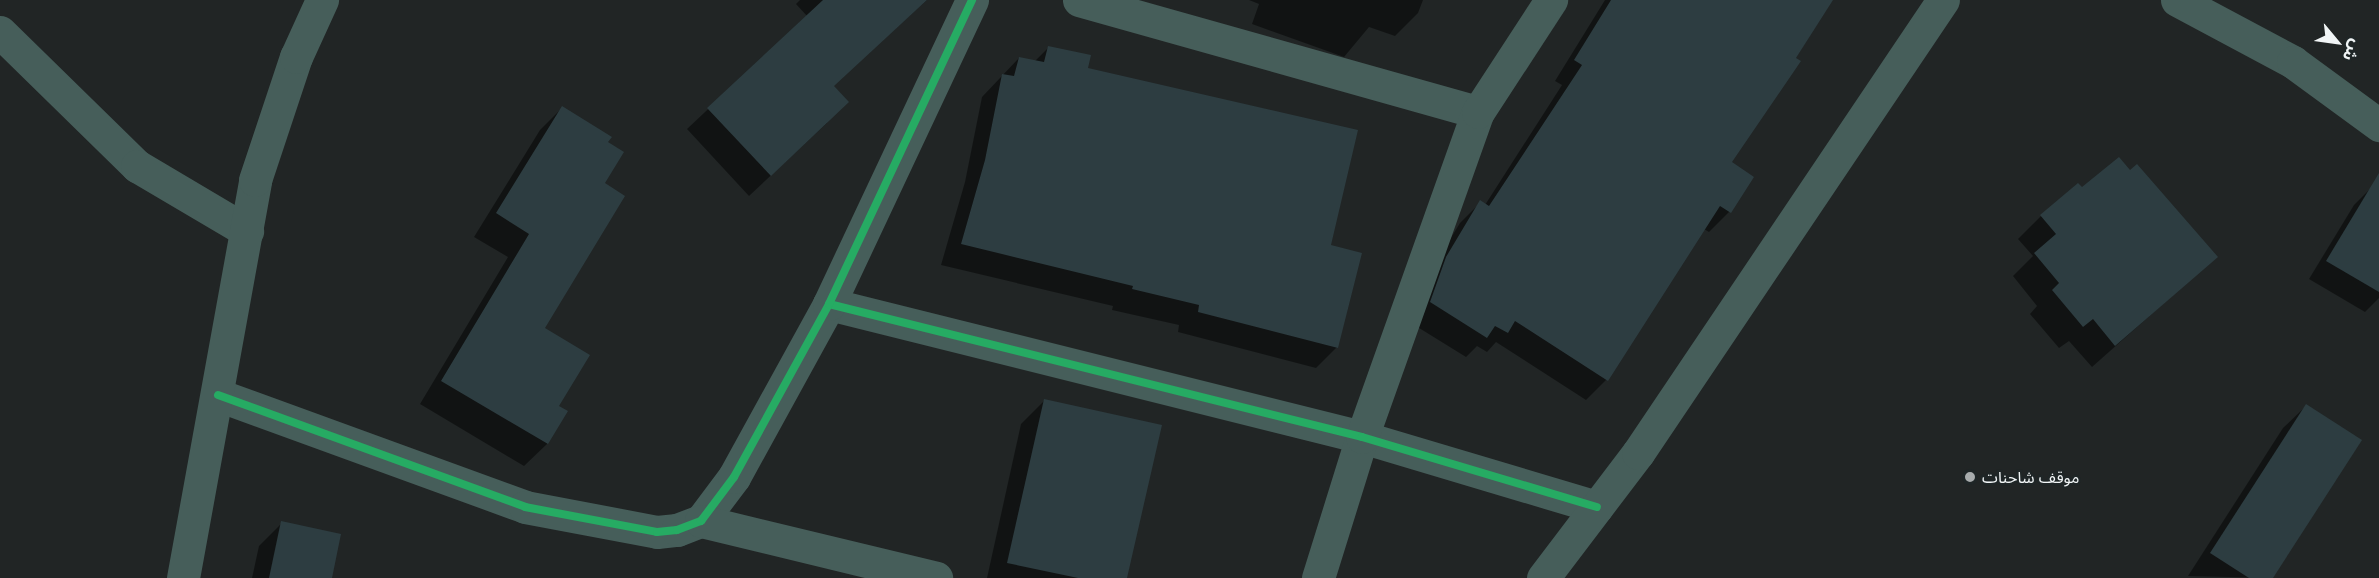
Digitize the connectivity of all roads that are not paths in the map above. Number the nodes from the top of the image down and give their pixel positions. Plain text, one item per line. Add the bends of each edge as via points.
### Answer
1 (322, 0) edge
2 (972, 0) edge
3 (1078, 0) edge
4 (1551, 0) edge
5 (1942, 0) edge
6 (2177, 0) edge
7 (0, 32) edge
8 (1478, 112) junction
9 (2379, 125) edge
10 (247, 231) junction
11 (829, 304) junction
12 (218, 395) junction
13 (1362, 437) junction
14 (1597, 507) junction
15 (701, 521) junction
16 (183, 578) edge
17 (936, 578) edge
18 (1318, 578) edge
19 (1543, 578) edge

1 - 10 street via 296,57 255,180
2 - 11 street
3 - 8 street
4 - 8 street
5 - 14 street via 1638,453
6 - 9 street via 2293,62
7 - 10 street via 137,166
8 - 13 street
10 - 12 street
11 - 13 street
11 - 15 street via 734,477
12 - 15 street via 525,507 657,532
12 - 16 street
13 - 14 street
13 - 18 street
14 - 19 street
15 - 17 street

